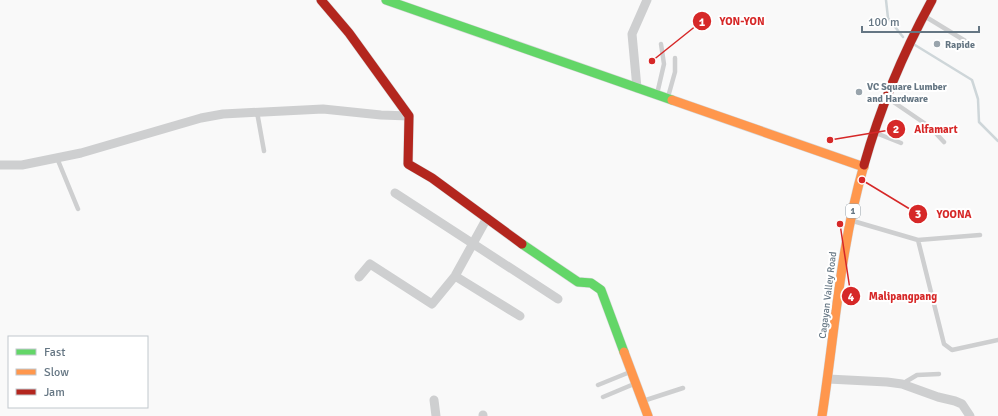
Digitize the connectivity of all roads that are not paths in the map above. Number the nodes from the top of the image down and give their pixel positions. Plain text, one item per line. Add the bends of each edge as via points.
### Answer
1 (321, 0) edge
2 (386, 0) edge
3 (647, 0) edge
4 (932, 0) edge
5 (923, 16) junction
6 (967, 42) dead end
7 (662, 44) dead end
8 (675, 58) dead end
9 (636, 88) junction
10 (657, 95) junction
11 (886, 97) junction
12 (667, 99) junction
13 (257, 112) junction
14 (409, 116) junction
15 (874, 133) junction
16 (944, 142) dead end
17 (901, 143) dead end
18 (264, 151) dead end
19 (56, 158) junction
20 (0, 165) edge
21 (864, 167) junction
22 (395, 193) dead end
23 (78, 209) dead end
24 (487, 218) junction
25 (850, 220) junction
26 (980, 235) dead end
27 (918, 240) junction
28 (474, 245) junction
29 (455, 276) junction
30 (359, 277) dead end
31 (558, 298) dead end
32 (520, 316) dead end
33 (998, 340) edge
34 (632, 371) junction
35 (939, 374) dead end
36 (828, 379) junction
37 (637, 383) junction
38 (902, 384) junction
39 (598, 385) dead end
40 (683, 388) dead end
41 (603, 397) dead end
42 (434, 400) dead end
43 (643, 400) junction
44 (436, 416) edge
45 (648, 416) edge
46 (822, 416) edge
47 (970, 416) edge

1 - 14 main road via 349,33
2 - 9 main road
3 - 9 street via 632,34
4 - 5 main road, Cagayan Valley Road / 1
5 - 6 lane
5 - 11 main road, Cagayan Valley Road / 1 via 902,57
7 - 10 lane via 664,64
8 - 12 lane via 675,72
9 - 10 main road
10 - 12 main road
11 - 15 main road, Cagayan Valley Road / 1
11 - 16 lane via 930,127
12 - 21 main road
13 - 14 street via 323,109
13 - 18 lane
13 - 19 street via 201,118
14 - 24 main road via 408,164
15 - 17 lane
15 - 21 main road, Cagayan Valley Road / 1
19 - 20 street via 22,165
19 - 23 lane
21 - 25 main road, Cagayan Valley Road / 1
22 - 28 street
24 - 28 street
24 - 34 main road via 552,266 578,282 591,283 602,290
25 - 27 lane
25 - 36 main road, Cagayan Valley Road / 1
26 - 27 lane
27 - 33 lane via 944,344 952,350
28 - 29 street
28 - 31 street
29 - 30 street via 432,304 370,264
29 - 32 street
34 - 37 main road
34 - 39 lane
35 - 38 lane via 916,375
36 - 38 street
36 - 46 main road, Cagayan Valley Road / 1
37 - 41 lane
37 - 43 main road
38 - 47 street via 962,404
40 - 43 lane
42 - 44 street
43 - 45 main road

